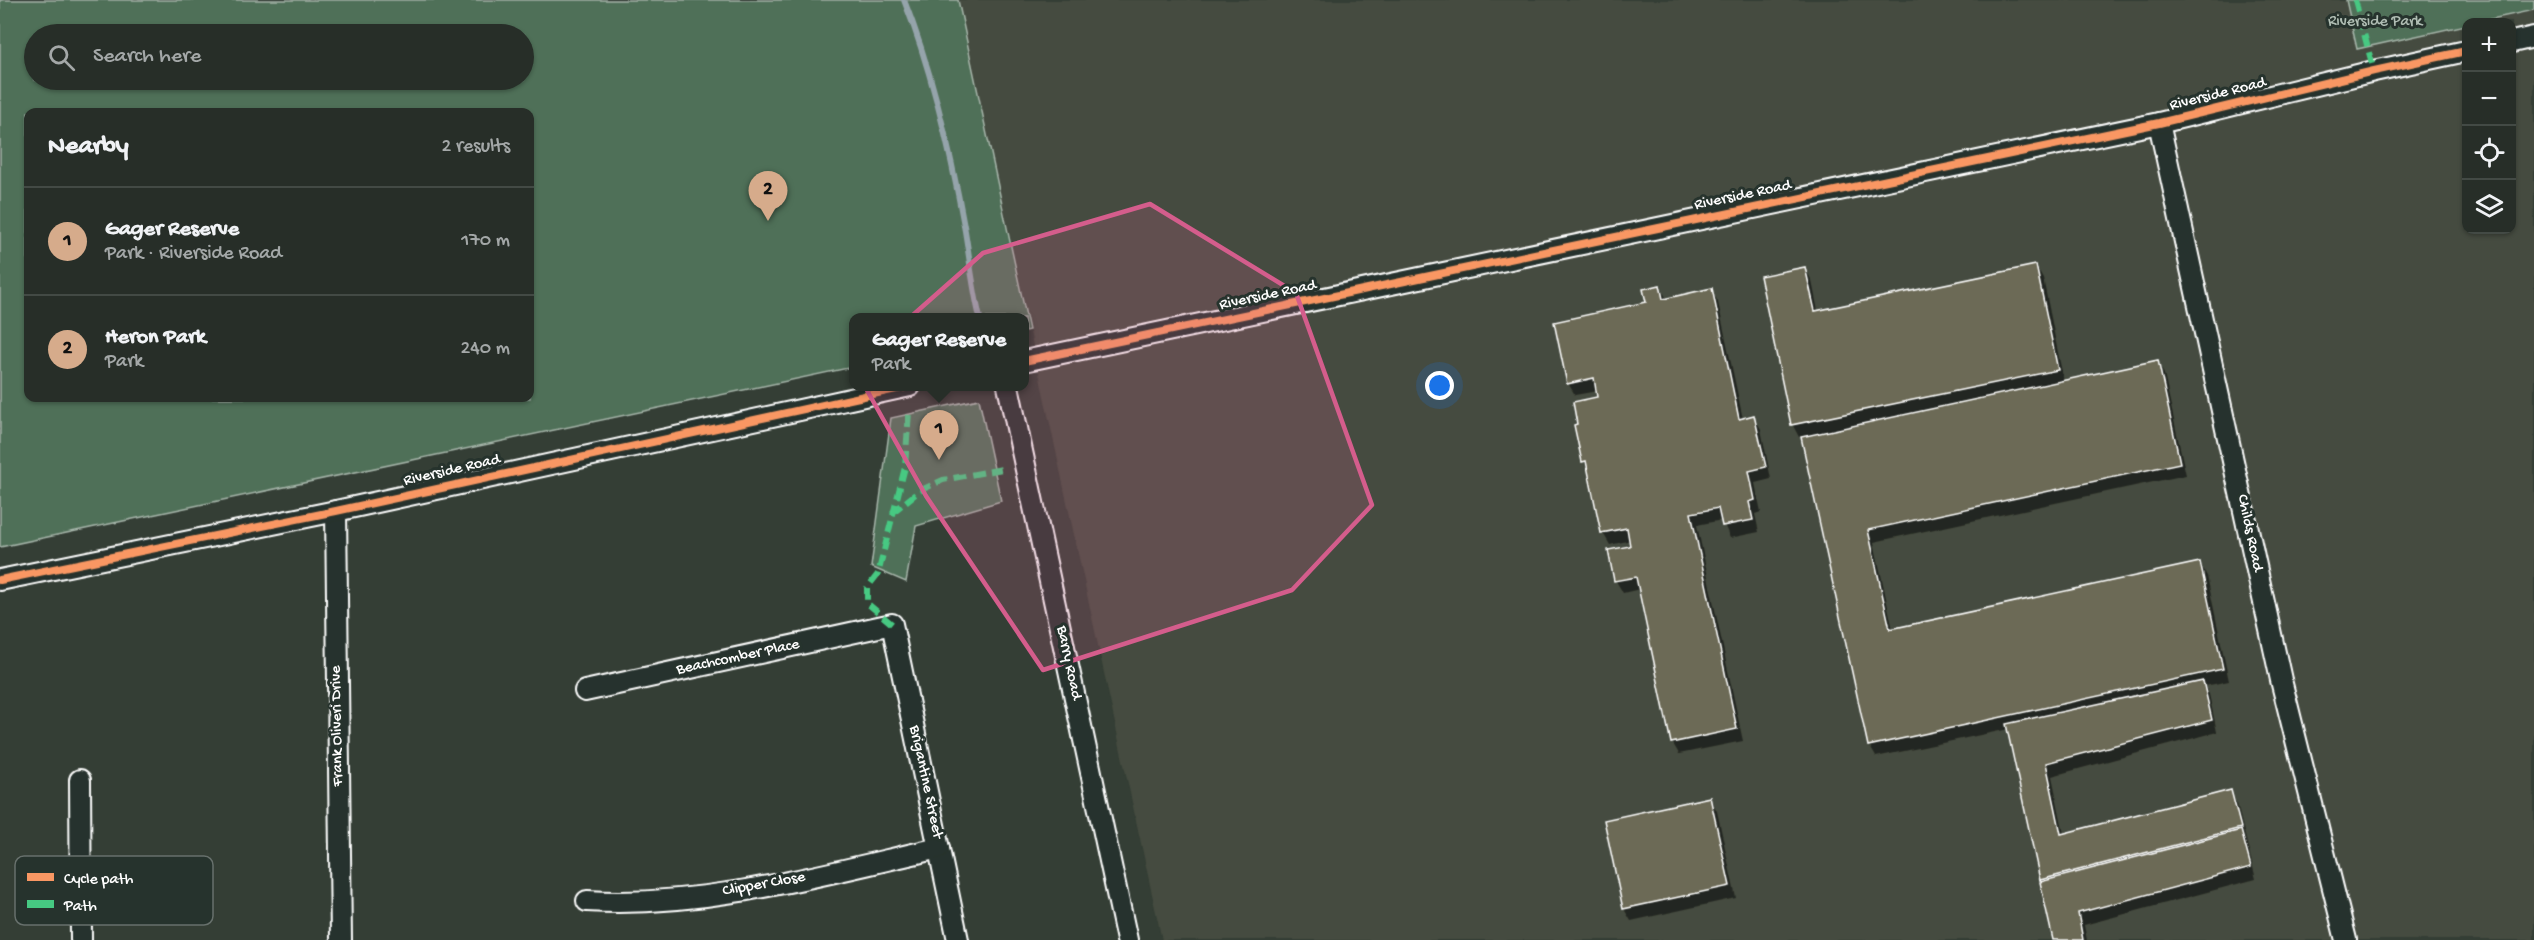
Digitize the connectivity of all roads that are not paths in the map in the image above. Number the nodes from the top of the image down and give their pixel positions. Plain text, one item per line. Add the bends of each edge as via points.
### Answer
1 (2534, 37) edge
2 (2516, 41) edge
3 (2462, 52) edge
4 (2159, 123) junction
5 (1029, 360) edge
6 (891, 391) edge
7 (1009, 391) edge
8 (336, 511) junction
9 (0, 580) edge
10 (891, 624) joint
11 (585, 691) dead end
12 (80, 780) dead end
13 (939, 848) junction
14 (80, 856) edge
15 (587, 901) dead end
16 (81, 925) edge
17 (81, 940) edge
18 (341, 940) edge
19 (958, 940) edge
20 (1127, 940) edge
21 (2346, 940) edge

1 - 2 street
3 - 4 street, Riverside Road
4 - 5 street, Riverside Road
4 - 21 street, Childs Road via 2281,680
6 - 8 street, Riverside Road
7 - 20 street, Barry Road
8 - 9 street, Riverside Road
8 - 18 street, Frank Oliveri Drive
10 - 11 street, Beachcomber Place
10 - 13 street, Brigantine Street
12 - 14 street
13 - 15 street, Clipper Close via 770,887 631,903
13 - 19 street, Brigantine Street
16 - 17 street

